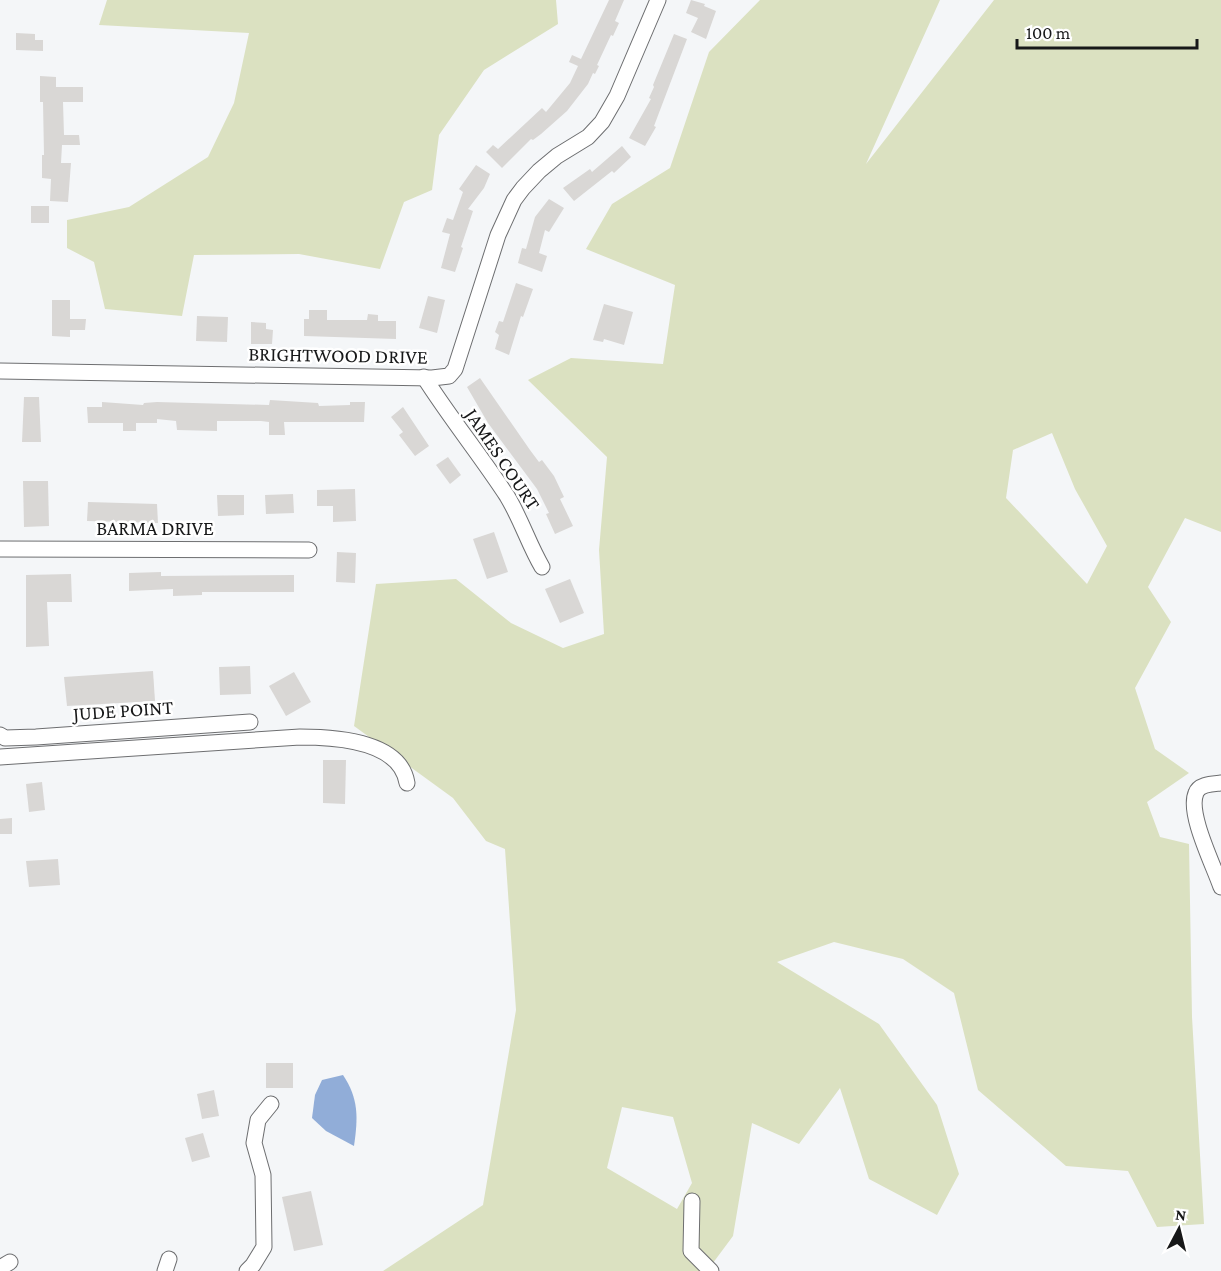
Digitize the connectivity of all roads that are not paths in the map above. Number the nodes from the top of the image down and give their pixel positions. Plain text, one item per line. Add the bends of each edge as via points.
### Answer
1 (658, 0) edge
2 (0, 371) edge
3 (424, 377) junction
4 (0, 549) edge
5 (309, 550) dead end
6 (542, 567) dead end
7 (250, 722) dead end
8 (0, 735) edge
9 (0, 757) edge
10 (407, 783) dead end
11 (1221, 783) edge
12 (1221, 887) edge
13 (271, 1104) dead end
14 (692, 1201) dead end
15 (247, 1271) edge
16 (711, 1271) edge

1 - 3 street, BRIGHTWOOD DRIVE via 602,122 588,137 539,171 506,214 455,369 449,376
2 - 3 street, BRIGHTWOOD DRIVE
3 - 6 street, JAMES COURT via 507,496
4 - 5 street, BARMA DRIVE
7 - 8 street, JUDE POINT via 36,737
9 - 10 street via 328,737 379,750 401,765
11 - 12 street via 1200,788 1194,805 1196,821
13 - 15 street via 258,1120 254,1143 263,1175 264,1247
14 - 16 street via 692,1251

